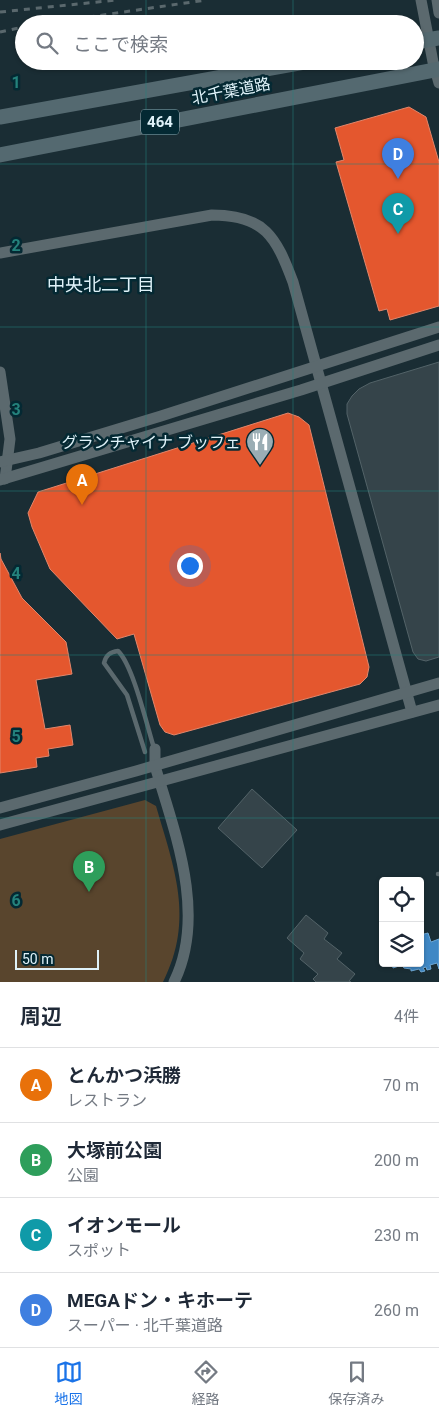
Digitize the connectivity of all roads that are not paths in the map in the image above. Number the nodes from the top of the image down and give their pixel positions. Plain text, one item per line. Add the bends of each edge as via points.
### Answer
1 (421, 0) edge
2 (437, 0) edge
3 (439, 13) edge
4 (439, 38) edge
5 (424, 40) edge
6 (260, 70) edge
7 (437, 71) edge
8 (0, 117) edge
9 (0, 154) edge
10 (0, 253) edge
11 (439, 327) edge
12 (439, 344) edge
13 (316, 366) junction
14 (0, 372) edge
15 (321, 384) junction
16 (2, 462) edge
17 (2, 479) edge
18 (439, 684) edge
19 (407, 693) junction
20 (439, 705) edge
21 (412, 712) junction
22 (150, 750) junction
23 (155, 766) junction
24 (160, 781) junction
25 (0, 808) edge
26 (0, 825) edge
27 (174, 982) edge

1 - 7 street
2 - 3 street
4 - 5 highway
6 - 8 highway, 北千葉道路 / 464
7 - 9 highway, 北千葉道路 / 464
10 - 13 street via 212,214 248,219 272,238 283,256
11 - 13 street
12 - 15 street
13 - 15 street
13 - 16 street via 152,419
14 - 16 street via 10,439
15 - 17 street
15 - 19 street
16 - 17 street
18 - 19 street
19 - 21 street
19 - 23 street
20 - 21 street
21 - 24 street
22 - 22 lane via 127,695 104,663 113,652 118,651 124,656 130,670
22 - 23 street
23 - 24 street
23 - 25 street
24 - 26 street
24 - 27 street via 188,896 188,936

